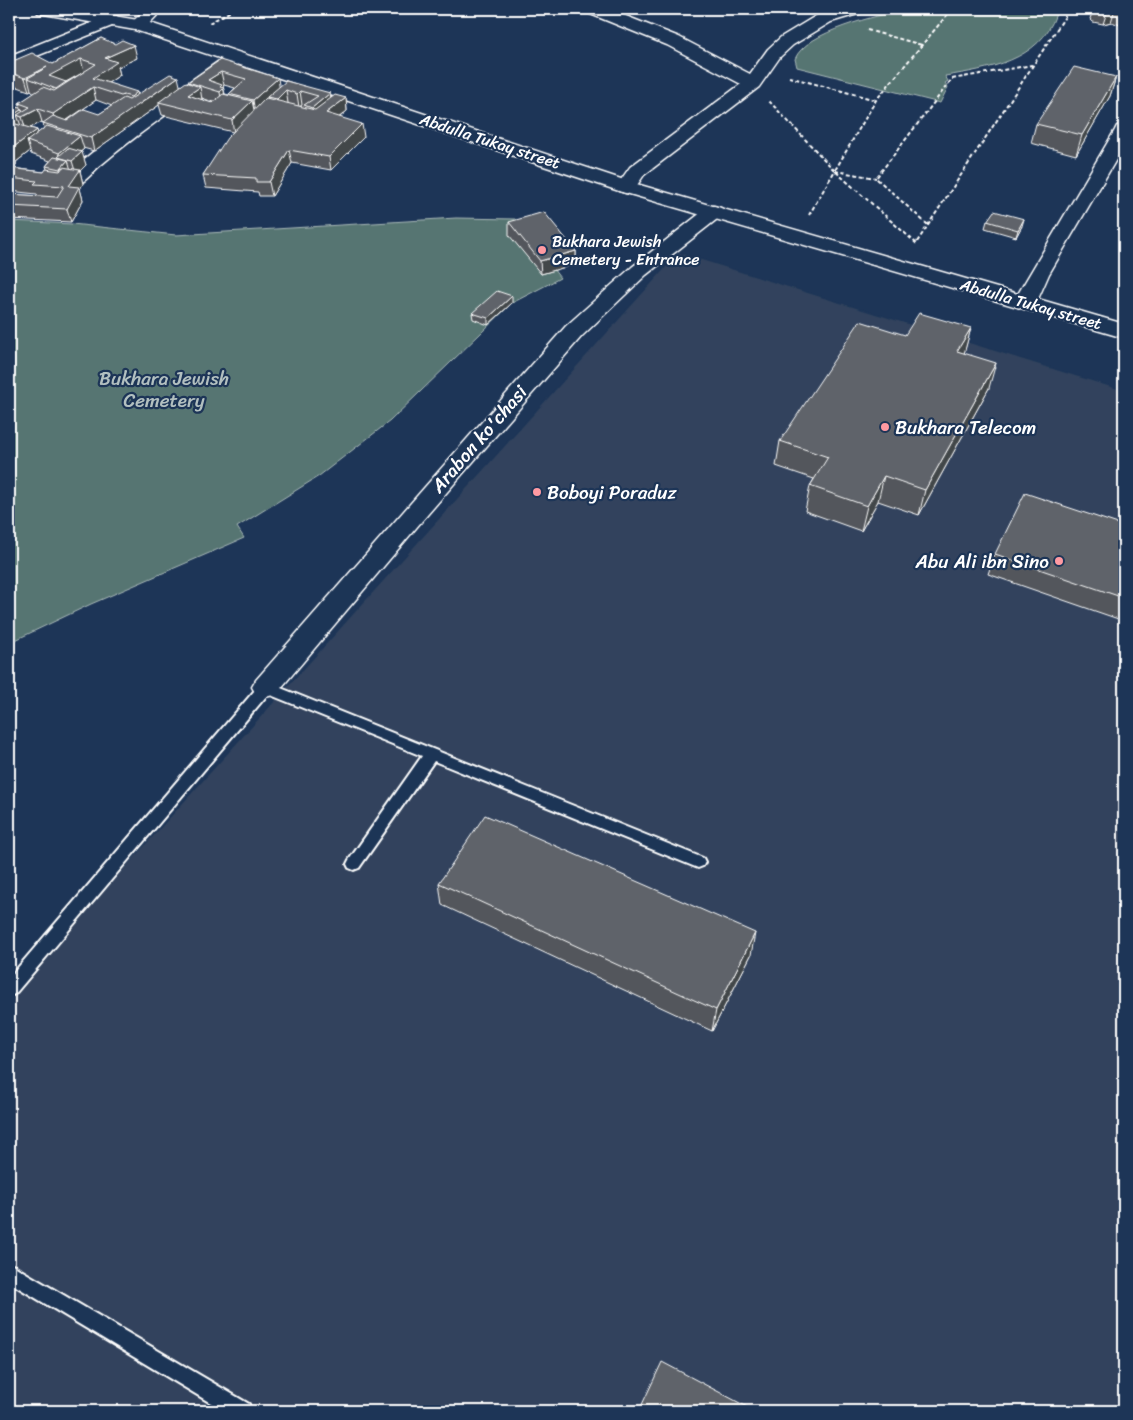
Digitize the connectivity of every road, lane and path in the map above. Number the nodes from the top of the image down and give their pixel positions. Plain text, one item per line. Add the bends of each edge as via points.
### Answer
1 (44, 9) edge
2 (155, 9) edge
3 (594, 9) edge
4 (855, 9) edge
5 (952, 9) edge
6 (1070, 9) edge
7 (817, 15) junction
8 (111, 20) junction
9 (138, 25) junction
10 (922, 45) junction
11 (235, 58) junction
12 (9, 62) edge
13 (1033, 65) junction
14 (757, 77) junction
15 (876, 100) junction
16 (1124, 130) edge
17 (835, 171) junction
18 (876, 178) junction
19 (75, 180) edge
20 (626, 187) junction
21 (714, 212) junction
22 (928, 225) junction
23 (797, 236) junction
24 (917, 242) junction
25 (937, 276) junction
26 (1027, 303) junction
27 (1124, 331) edge
28 (266, 687) junction
29 (431, 754) junction
30 (698, 862) dead end
31 (354, 864) dead end
32 (9, 989) edge
33 (9, 1272) edge
34 (242, 1411) edge

1 - 8 street, Abdulla Tukay street
2 - 9 street
3 - 14 street
4 - 7 street
5 - 10 path
6 - 13 path
7 - 10 path
7 - 14 street via 774,54
8 - 9 street, Abdulla Tukay street
8 - 12 street
9 - 11 street, Abdulla Tukay street
10 - 15 path
11 - 19 street via 122,138
11 - 20 street, Abdulla Tukay street
13 - 18 path via 952,79
13 - 22 path
14 - 15 path
14 - 17 path, Abdulla Tukay street
14 - 20 street via 637,171
15 - 17 path
16 - 26 street via 1039,274
17 - 18 path
17 - 23 path
17 - 24 path, Abdulla Tukay street
18 - 22 path
20 - 21 street, Abdulla Tukay street
21 - 23 street, Abdulla Tukay street
21 - 28 street, Arabon ko'chasi via 639,270 574,331
22 - 24 path
23 - 25 street, Abdulla Tukay street
24 - 25 path, Abdulla Tukay street
25 - 26 street, Abdulla Tukay street
26 - 27 street, Abdulla Tukay street
28 - 29 lane
28 - 32 lane
29 - 30 lane
29 - 31 lane
33 - 34 lane

